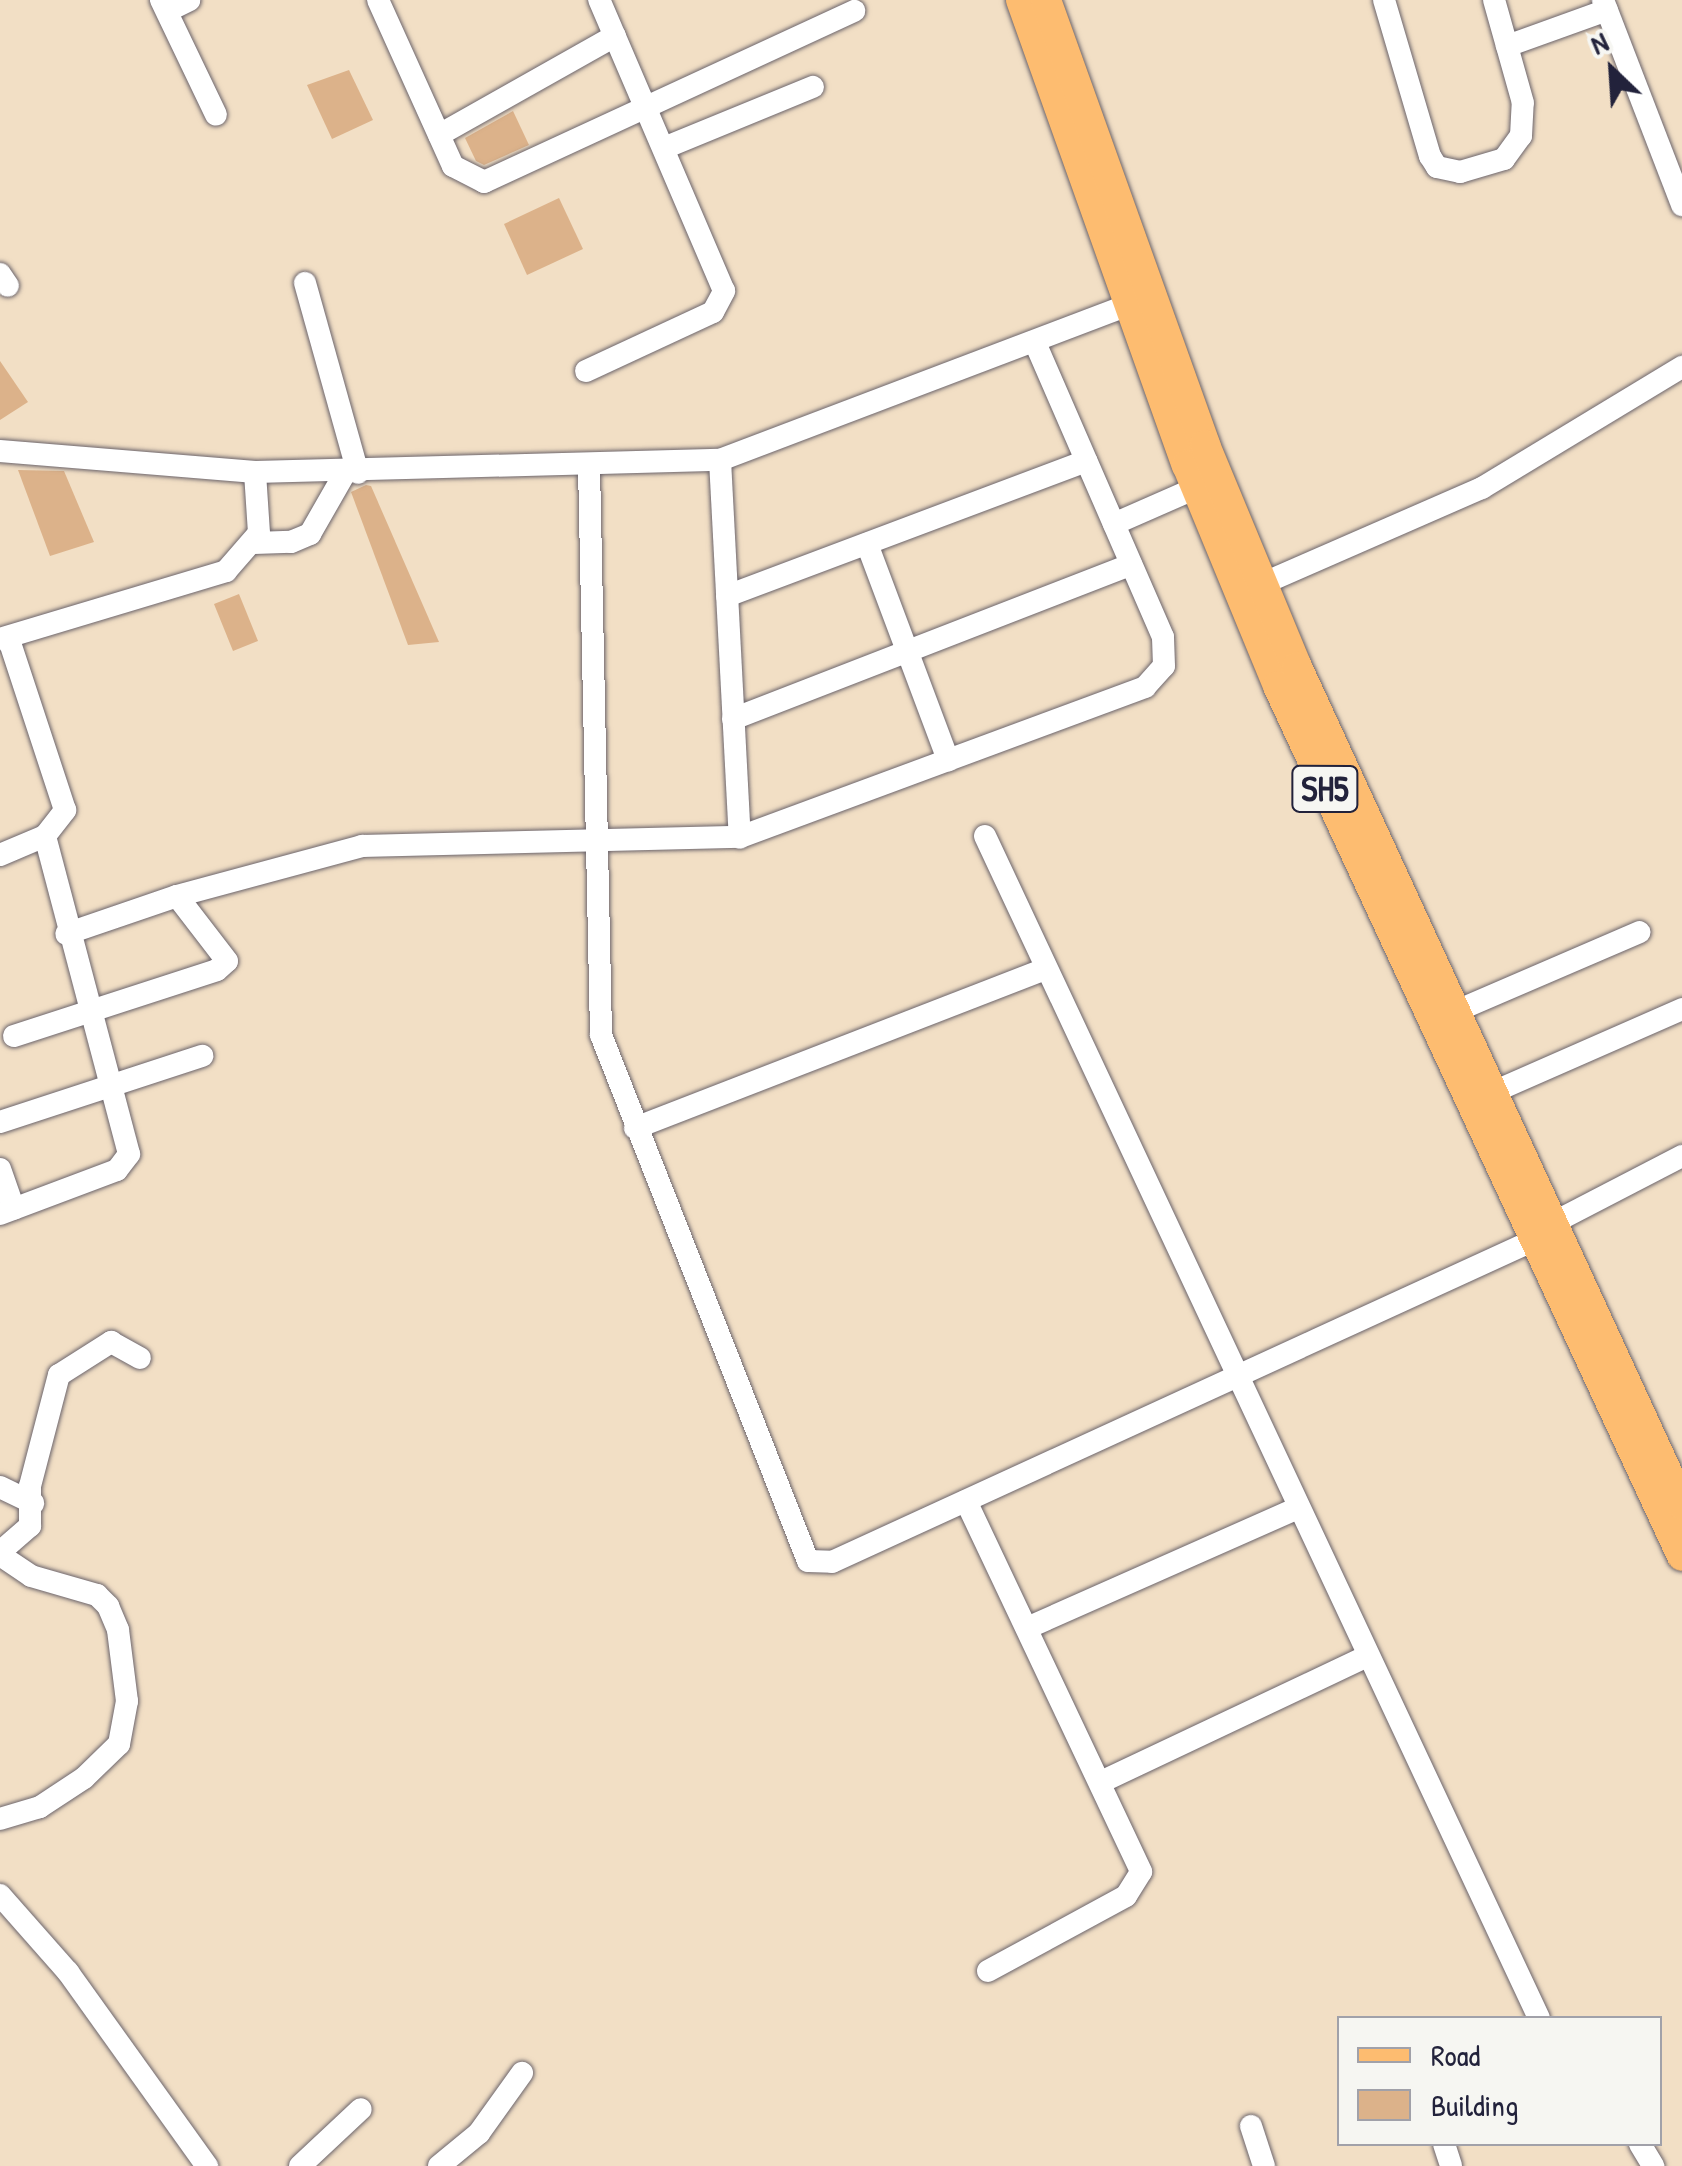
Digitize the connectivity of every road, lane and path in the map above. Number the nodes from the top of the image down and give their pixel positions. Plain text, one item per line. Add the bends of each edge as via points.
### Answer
1 (190, 0) edge
2 (600, 0) edge
3 (1021, 0) edge
4 (1046, 0) edge
5 (1384, 0) edge
6 (1494, 0) edge
7 (387, 3) edge
8 (1605, 5) edge
9 (164, 6) edge
10 (854, 11) dead end
11 (615, 36) junction
12 (1506, 46) junction
13 (813, 87) dead end
14 (647, 108) junction
15 (216, 115) dead end
16 (439, 135) junction
17 (664, 148) junction
18 (1682, 205) edge
19 (304, 284) dead end
20 (1129, 306) junction
21 (1036, 342) junction
22 (1682, 367) edge
23 (586, 371) dead end
24 (0, 450) edge
25 (720, 460) junction
26 (1086, 461) junction
27 (589, 466) junction
28 (255, 472) junction
29 (352, 473) junction
30 (1196, 488) junction
31 (1114, 524) junction
32 (254, 543) junction
33 (867, 544) junction
34 (1131, 566) junction
35 (1262, 584) junction
36 (726, 596) junction
37 (4, 638) edge
38 (908, 653) junction
39 (733, 719) junction
40 (948, 760) junction
41 (45, 836) junction
42 (740, 836) junction
43 (985, 836) dead end
44 (595, 845) junction
45 (0, 855) edge
46 (177, 896) junction
47 (1640, 932) dead end
48 (66, 934) junction
49 (1043, 970) junction
50 (1682, 1009) edge
51 (90, 1012) junction
52 (1454, 1012) junction
53 (14, 1036) dead end
54 (202, 1056) dead end
55 (110, 1081) junction
56 (1491, 1093) junction
57 (0, 1122) edge
58 (635, 1128) junction
59 (1682, 1156) edge
60 (0, 1169) edge
61 (7, 1212) edge
62 (1547, 1232) junction
63 (140, 1358) dead end
64 (1236, 1377) junction
65 (0, 1487) edge
66 (966, 1501) junction
67 (33, 1502) junction
68 (1682, 1505) edge
69 (1298, 1508) junction
70 (0, 1554) edge
71 (1682, 1556) edge
72 (1027, 1628) junction
73 (1368, 1656) junction
74 (1100, 1782) junction
75 (0, 1818) edge
76 (0, 1896) edge
77 (988, 1971) dead end
78 (1538, 2016) edge
79 (522, 2074) dead end
80 (361, 2109) dead end
81 (1251, 2126) dead end
82 (207, 2166) edge
83 (300, 2166) edge
84 (438, 2166) edge
85 (1264, 2166) edge

1 - 9 street
2 - 11 street
3 - 20 main road, SH5
4 - 35 main road, SH5 via 1178,373
5 - 12 street via 1430,156 1448,171 1504,158 1516,148 1522,103
6 - 12 street
7 - 16 street
8 - 12 street
8 - 18 street
9 - 15 street
10 - 14 street
11 - 14 street
11 - 16 street
13 - 17 street
14 - 16 street via 484,182 453,166
14 - 17 street
17 - 23 street via 722,278 722,303
19 - 29 street
20 - 21 street
20 - 30 main road, SH5
21 - 25 street
21 - 26 street
22 - 35 street via 1482,488
24 - 28 street
25 - 27 street
25 - 36 street
26 - 31 street
26 - 33 street
27 - 29 street
27 - 44 street
28 - 29 street
28 - 32 street via 260,524
29 - 32 street via 310,534
30 - 31 street
30 - 62 main road, SH5 via 1278,686
31 - 34 street
32 - 37 street via 214,576
33 - 36 street
33 - 38 street
34 - 38 street
34 - 40 street via 1167,652 1154,680
35 - 52 main road, SH5
36 - 39 street
37 - 41 street via 64,795 59,824
38 - 39 street
38 - 40 street
39 - 42 street
40 - 42 street
41 - 45 street
41 - 48 street
42 - 44 street
43 - 49 street
44 - 46 street via 348,848
44 - 58 street via 601,1035
46 - 48 street
46 - 51 street via 225,953 224,967
47 - 52 street
48 - 51 street
49 - 58 street
49 - 64 street
50 - 56 street
51 - 53 street
51 - 55 street
52 - 56 main road, SH5
54 - 55 street
55 - 57 street
55 - 61 street via 129,1144 124,1163
56 - 62 main road, SH5
58 - 66 street via 799,1552 808,1561 832,1562
59 - 62 street
60 - 61 street
62 - 64 street
62 - 68 main road, SH5
62 - 71 main road, SH5
63 - 67 street via 111,1342 97,1344 59,1375 30,1486
64 - 66 street
64 - 69 street
65 - 67 street
66 - 72 street
67 - 70 street via 30,1526
69 - 72 street
69 - 73 street
70 - 75 street via 31,1576 97,1595 108,1606 118,1630 127,1702 119,1744 84,1778 40,1807
72 - 74 street
73 - 74 street
73 - 78 street
74 - 77 street via 1138,1860 1136,1885
76 - 82 street via 68,1972
79 - 84 street via 479,2133
80 - 83 street
81 - 85 street

